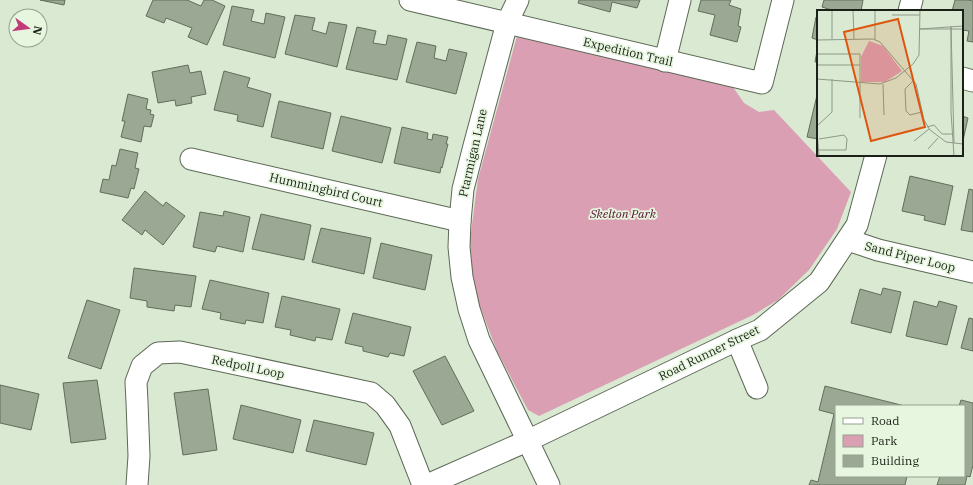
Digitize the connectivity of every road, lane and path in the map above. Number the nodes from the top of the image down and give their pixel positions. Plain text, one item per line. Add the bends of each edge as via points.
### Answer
1 (410, 0) edge
2 (518, 0) edge
3 (680, 0) edge
4 (783, 0) edge
5 (912, 0) edge
6 (909, 10) edge
7 (507, 23) junction
8 (665, 61) junction
9 (963, 78) edge
10 (973, 81) edge
11 (876, 156) edge
12 (191, 159) dead end
13 (460, 221) junction
14 (848, 240) junction
15 (973, 272) edge
16 (737, 340) junction
17 (757, 388) dead end
18 (528, 441) junction
19 (136, 485) edge
20 (423, 485) edge
21 (427, 485) edge
22 (549, 485) edge

1 - 7 street, Expedition Trail
2 - 7 street, Ptarmigan Lane
3 - 8 street
4 - 8 street, Expedition Trail via 762,83
5 - 6 street
7 - 8 street, Expedition Trail
7 - 13 street, Ptarmigan Lane via 463,188
9 - 10 street
11 - 14 street, Road Runner Street via 857,225
12 - 13 street, Hummingbird Court
13 - 18 street, Ptarmigan Lane via 459,247 468,309 479,340
14 - 15 street, Sand Piper Loop via 878,250
14 - 16 street, Road Runner Street via 819,282 760,330
16 - 17 street
16 - 18 street, Road Runner Street
18 - 21 street, Road Runner Street
18 - 22 street, Ptarmigan Lane
19 - 20 street, Redpoll Loop via 139,456 136,382 142,366 158,353 180,352 371,393 385,405 400,426

